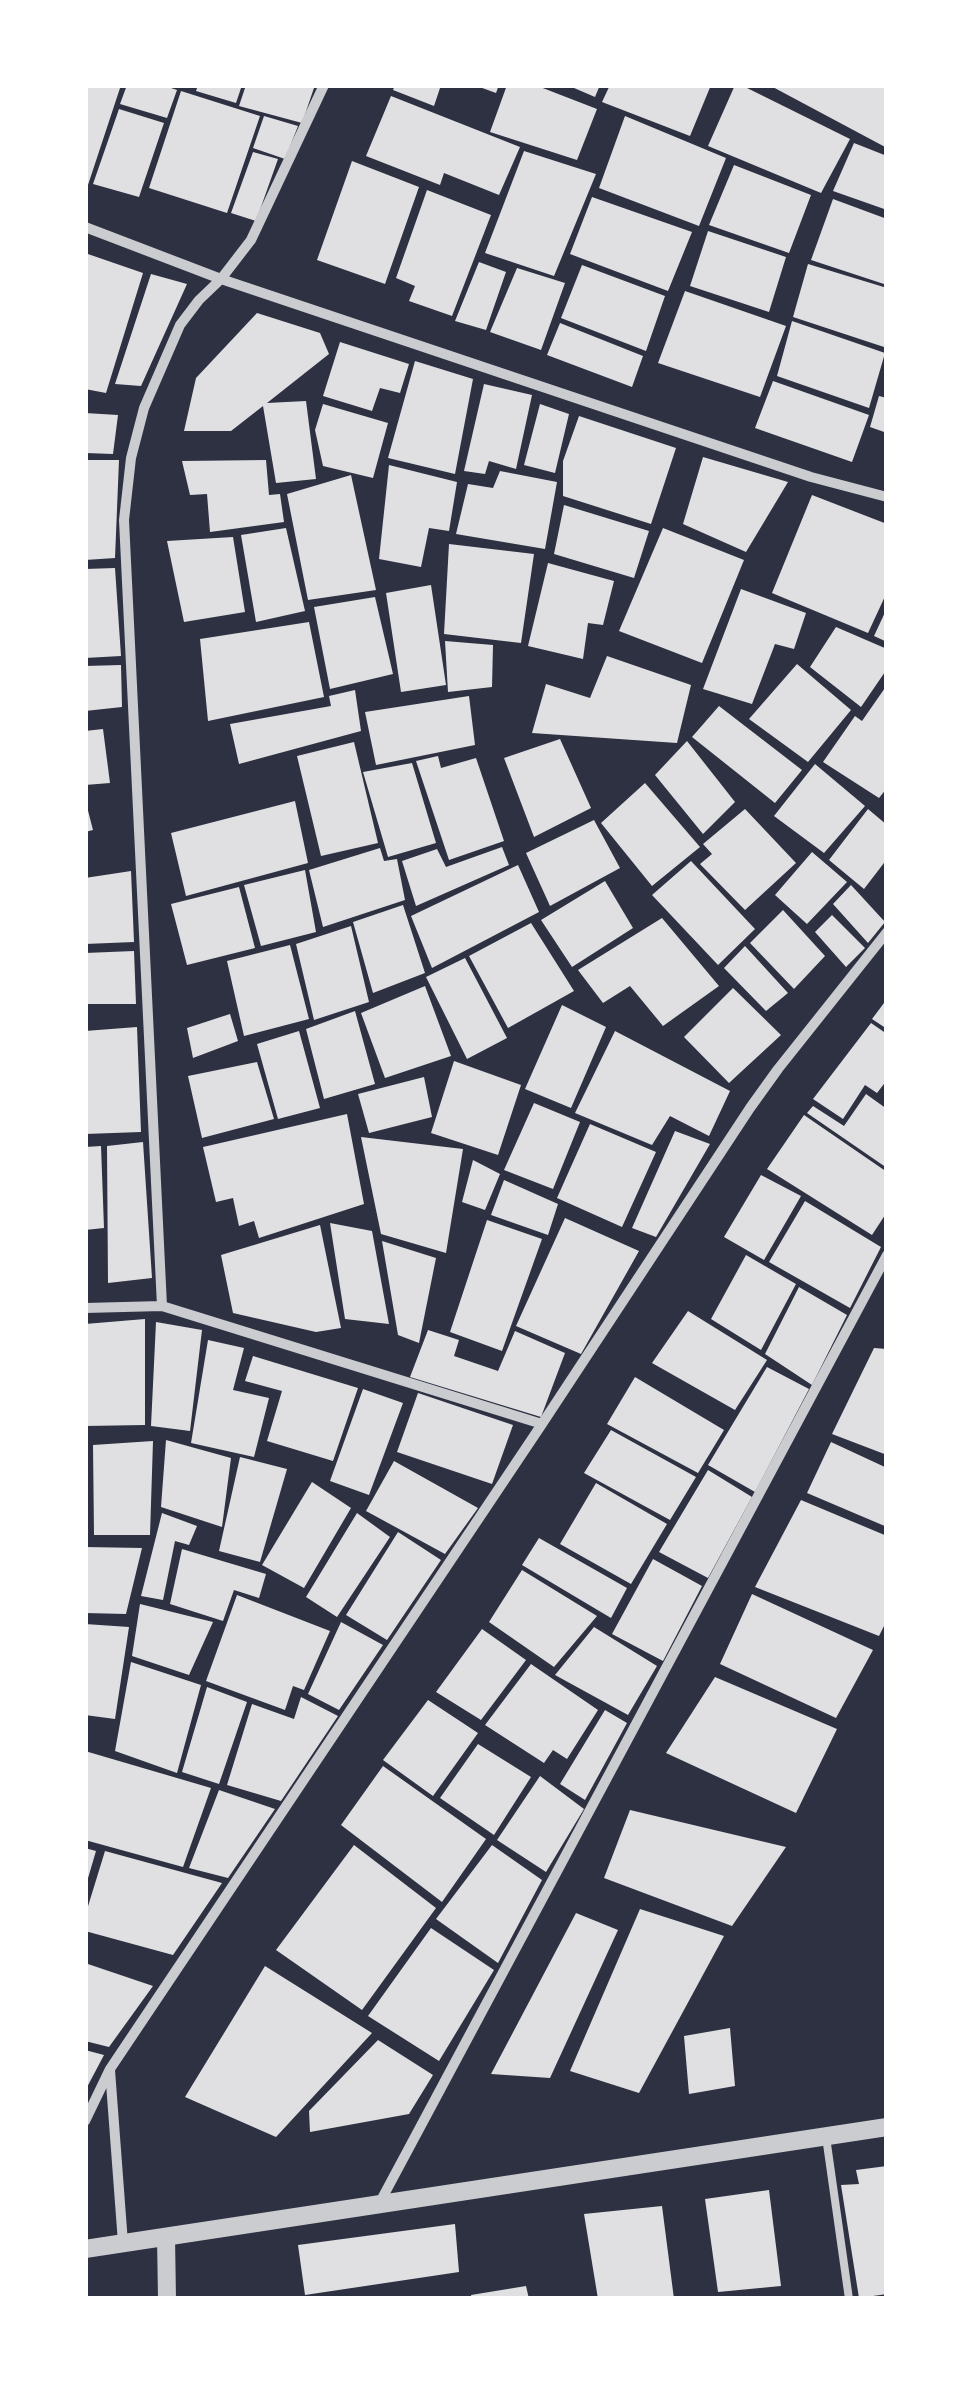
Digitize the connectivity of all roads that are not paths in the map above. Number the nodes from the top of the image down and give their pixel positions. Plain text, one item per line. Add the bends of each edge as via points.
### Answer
1 (324, 85) edge
2 (85, 227) edge
3 (221, 279) junction
4 (887, 497) edge
5 (887, 932) edge
6 (887, 1255) edge
7 (162, 1306) junction
8 (85, 1308) edge
9 (542, 1424) junction
10 (110, 2069) junction
11 (85, 2121) edge
12 (887, 2128) edge
13 (826, 2137) junction
14 (379, 2204) junction
15 (166, 2237) junction
16 (123, 2243) junction
17 (85, 2249) edge
18 (166, 2299) edge
19 (849, 2299) edge

1 - 3 street via 251,240
2 - 3 street
3 - 4 street
3 - 7 street via 180,325 144,408 124,520
5 - 9 street via 750,1108
6 - 14 street
7 - 8 street
7 - 9 street
9 - 10 street
10 - 11 street
10 - 16 street
12 - 13 street
13 - 14 street
13 - 19 lane
14 - 15 street
15 - 16 street
15 - 18 street
16 - 17 street

